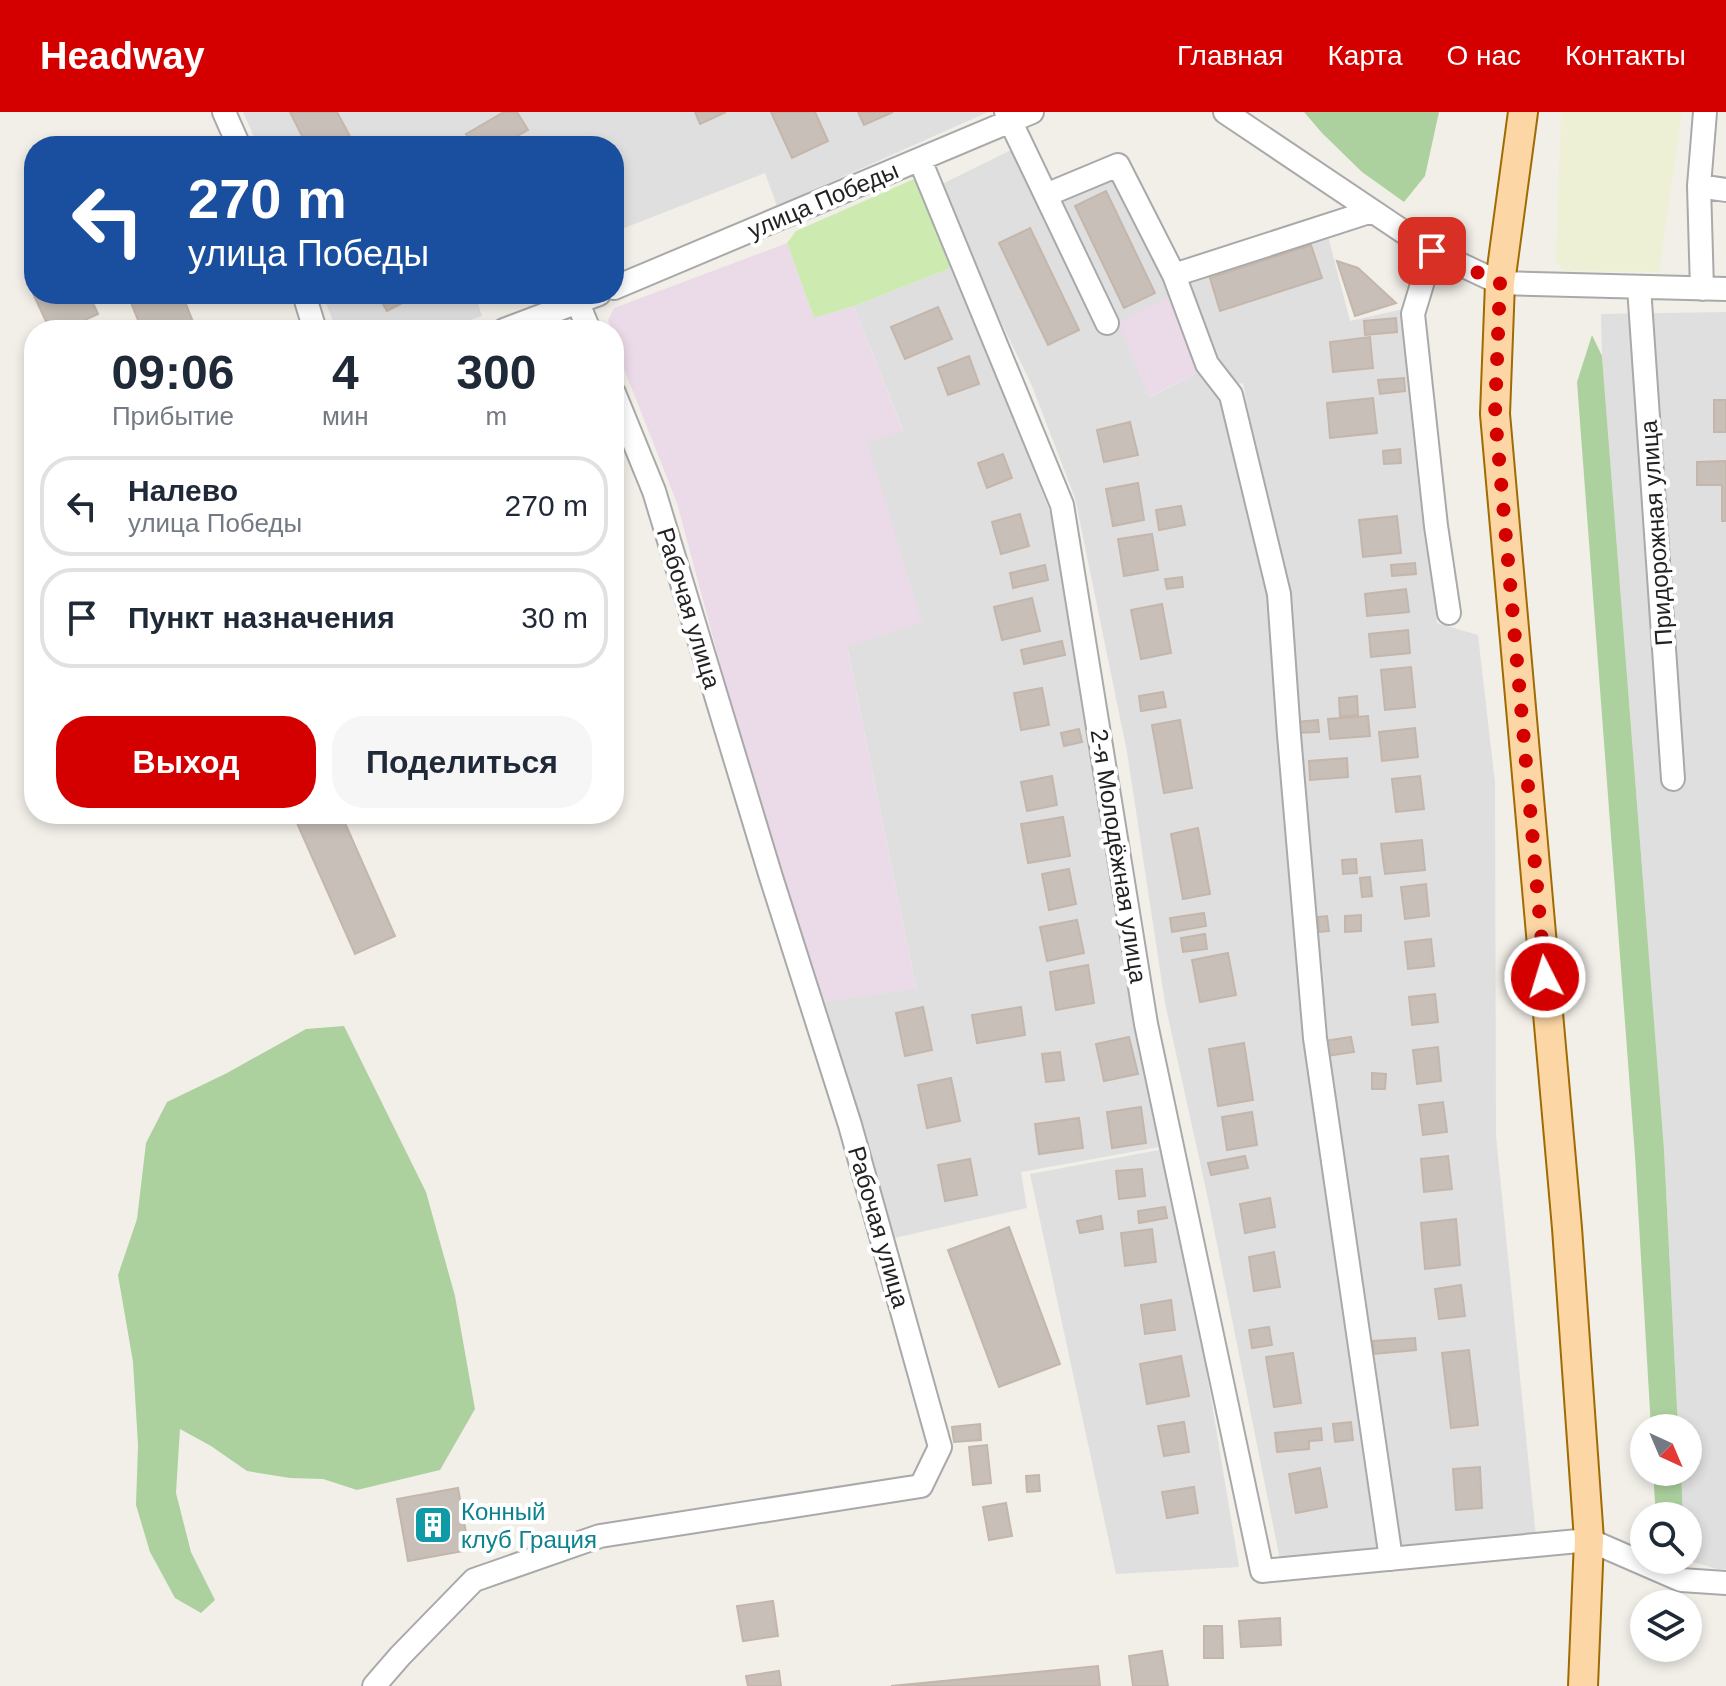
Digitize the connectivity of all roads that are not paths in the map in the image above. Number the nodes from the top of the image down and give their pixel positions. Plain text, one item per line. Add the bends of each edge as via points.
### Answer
1 (224, 112) edge
2 (1032, 112) edge
3 (1225, 112) edge
4 (1523, 112) edge
5 (1705, 112) edge
6 (1008, 117) edge
7 (235, 136) edge
8 (920, 160) junction
9 (1699, 186) junction
10 (1726, 190) edge
11 (1046, 195) junction
12 (1372, 211) junction
13 (1432, 251) junction
14 (1174, 275) junction
15 (1500, 283) junction
16 (624, 284) edge
17 (1639, 287) junction
18 (1702, 289) junction
19 (1726, 289) edge
20 (572, 304) edge
21 (530, 320) edge
22 (1107, 323) dead end
23 (624, 418) edge
24 (1449, 613) dead end
25 (1673, 779) dead end
26 (1589, 1540) junction
27 (1391, 1559) junction
28 (1726, 1583) edge
29 (374, 1686) edge
30 (1583, 1686) edge

1 - 7 street
2 - 6 street, улица Победы
3 - 12 street
4 - 15 main road
5 - 9 street
6 - 8 street, улица Победы
6 - 11 street
8 - 16 street, улица Победы
8 - 27 street, 2-я Молодёжная улица via 1062,505 1146,1024 1262,1571
9 - 10 street
9 - 18 street
11 - 14 street via 1118,165
11 - 22 street
12 - 13 street
12 - 14 street
13 - 15 street
13 - 24 street via 1413,314
14 - 27 street via 1207,364 1231,395 1279,594 1315,1038
15 - 17 street
15 - 26 main road via 1495,414 1567,1228
17 - 18 street
17 - 25 street, Придорожная улица
18 - 19 street
20 - 21 street
23 - 29 street, Рабочая улица via 654,491 850,1125 940,1447 921,1486 600,1536 474,1580
26 - 27 street
26 - 28 street via 1681,1580
26 - 30 main road

